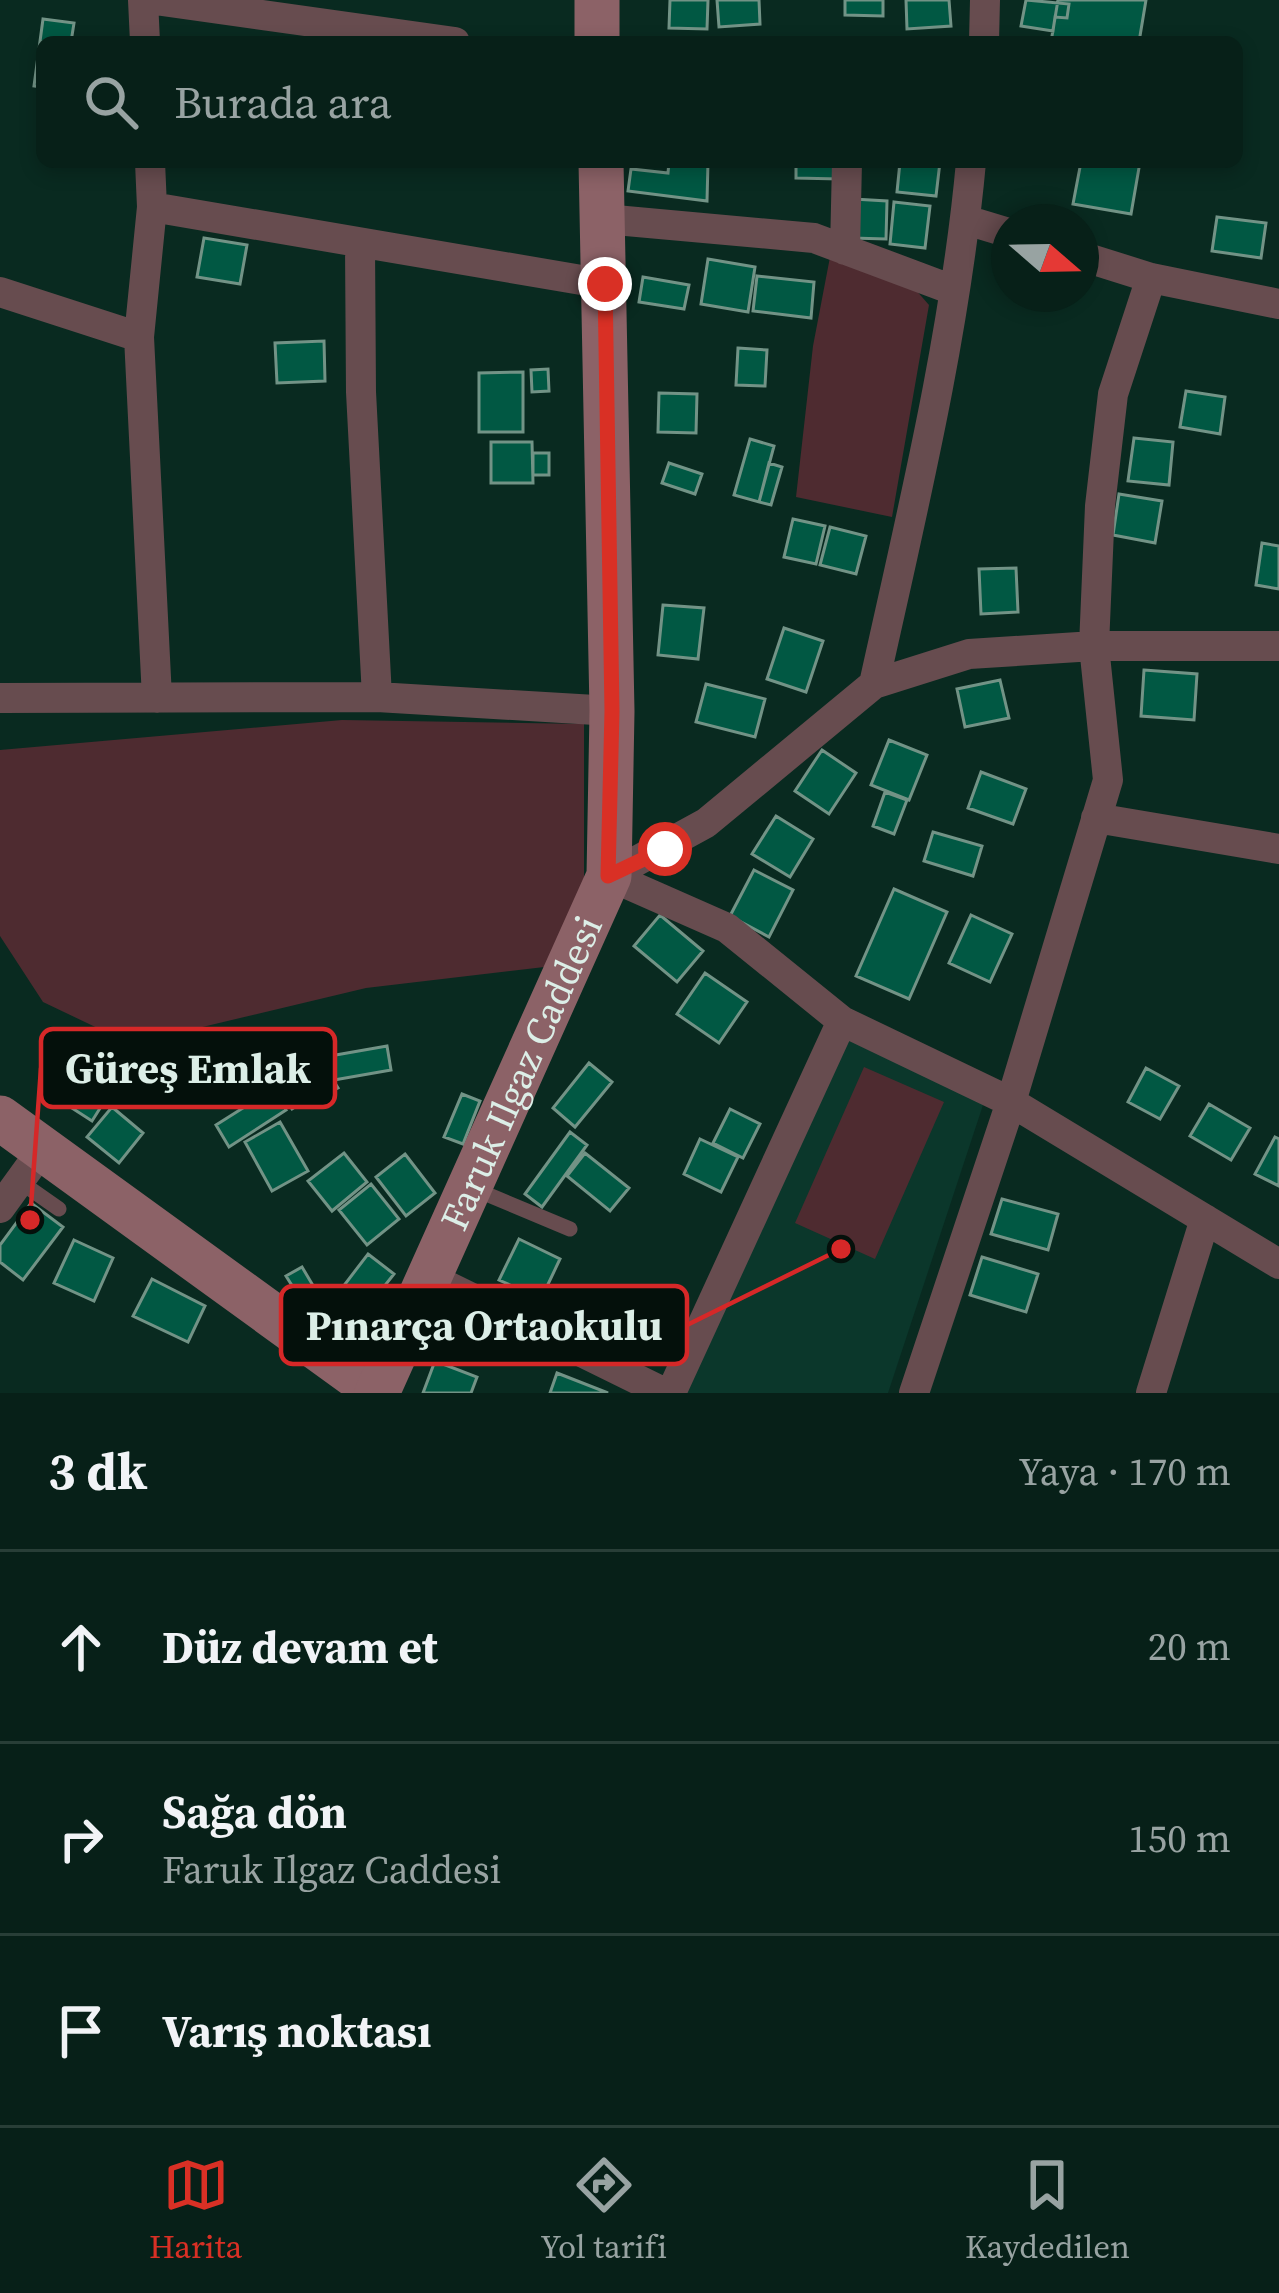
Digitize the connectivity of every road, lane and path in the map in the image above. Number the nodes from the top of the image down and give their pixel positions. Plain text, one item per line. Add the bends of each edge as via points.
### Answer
1 (143, 0) edge
2 (155, 0) edge
3 (597, 0) edge
4 (985, 0) edge
5 (145, 36) edge
6 (411, 36) edge
7 (597, 36) edge
8 (984, 36) edge
9 (150, 168) edge
10 (602, 168) edge
11 (847, 168) edge
12 (970, 168) edge
13 (152, 207) junction
14 (604, 219) junction
15 (966, 220) junction
16 (991, 228) edge
17 (360, 246) junction
18 (845, 250) junction
19 (1099, 262) edge
20 (1151, 278) junction
21 (605, 284) junction
22 (953, 290) junction
23 (0, 292) edge
24 (1279, 304) edge
25 (139, 337) junction
26 (1094, 646) junction
27 (1279, 646) edge
28 (874, 683) junction
29 (376, 697) junction
30 (0, 698) edge
31 (157, 698) junction
32 (612, 711) junction
33 (1096, 818) junction
34 (1279, 849) edge
35 (608, 876) junction
36 (842, 1021) junction
37 (1011, 1102) junction
38 (0, 1118) edge
39 (30, 1166) junction
40 (470, 1187) junction
41 (0, 1208) edge
42 (59, 1209) dead end
43 (1205, 1219) junction
44 (570, 1229) dead end
45 (1279, 1264) edge
46 (431, 1278) junction
47 (378, 1393) edge
48 (668, 1393) edge
49 (914, 1393) edge
50 (1151, 1393) edge

1 - 5 street
2 - 6 street
3 - 7 street
4 - 8 street
9 - 13 street
10 - 14 street, Faruk Ilgaz Caddesi
11 - 18 street
12 - 15 street
13 - 17 street
13 - 25 street
14 - 18 street via 814,238
14 - 21 street, Faruk Ilgaz Caddesi
15 - 16 street
15 - 22 street
17 - 21 street
17 - 29 street
18 - 22 street
19 - 20 street
20 - 24 street
20 - 26 street via 1113,394
21 - 32 street, Faruk Ilgaz Caddesi
22 - 28 street
23 - 25 street
25 - 31 street
26 - 27 street
26 - 28 street via 969,654
26 - 33 street via 1108,780
28 - 35 street via 706,823
29 - 31 street
29 - 32 street
30 - 31 street
32 - 35 street, Faruk Ilgaz Caddesi
33 - 34 street
33 - 37 street
35 - 36 street via 727,928
35 - 40 street, Faruk Ilgaz Caddesi
36 - 37 street
36 - 48 street
37 - 43 street
37 - 49 street
38 - 39 street
39 - 41 street
39 - 42 lane
39 - 47 street
40 - 44 lane
40 - 46 street, Faruk Ilgaz Caddesi
43 - 45 street
43 - 50 street
46 - 47 street, Faruk Ilgaz Caddesi
46 - 48 street

